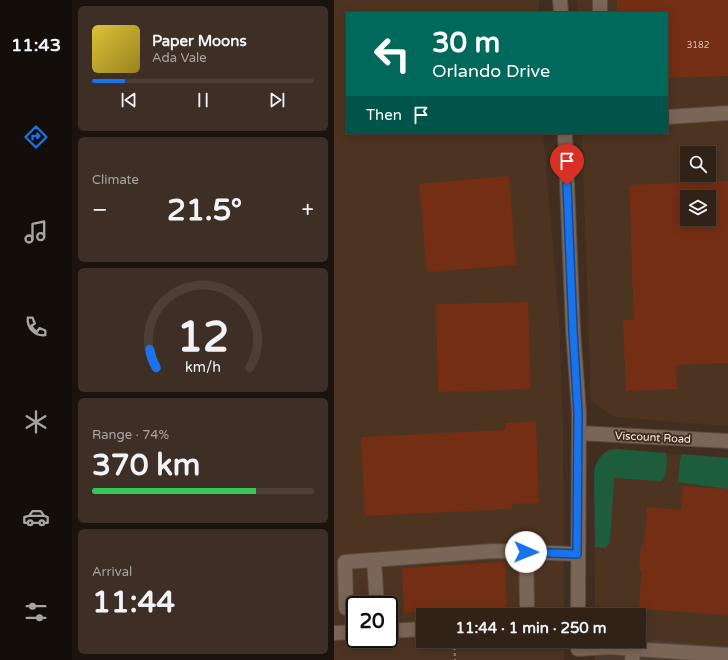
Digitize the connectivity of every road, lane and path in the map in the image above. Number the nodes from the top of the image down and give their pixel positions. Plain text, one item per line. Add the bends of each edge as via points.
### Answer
1 (560, 0) edge
2 (600, 0) edge
3 (561, 12) edge
4 (600, 12) edge
5 (728, 113) edge
6 (668, 117) edge
7 (566, 134) edge
8 (579, 433) junction
9 (728, 441) edge
10 (526, 552) junction
11 (577, 554) junction
12 (374, 560) junction
13 (376, 596) edge
14 (527, 605) dead end
15 (346, 608) edge
16 (578, 608) edge
17 (416, 630) edge
18 (398, 631) edge
19 (346, 632) edge
20 (334, 633) edge
21 (454, 648) edge
22 (578, 650) edge
23 (633, 655) edge
24 (728, 655) edge
25 (455, 660) edge

1 - 3 street
2 - 4 street
5 - 6 street
7 - 8 street
8 - 9 street, Viscount Road
8 - 11 street
10 - 11 street
10 - 12 street via 493,551
10 - 14 street
11 - 16 street
12 - 13 street
12 - 15 street via 345,562
17 - 18 street
19 - 20 street
21 - 25 path
22 - 23 street via 611,647
23 - 24 street

